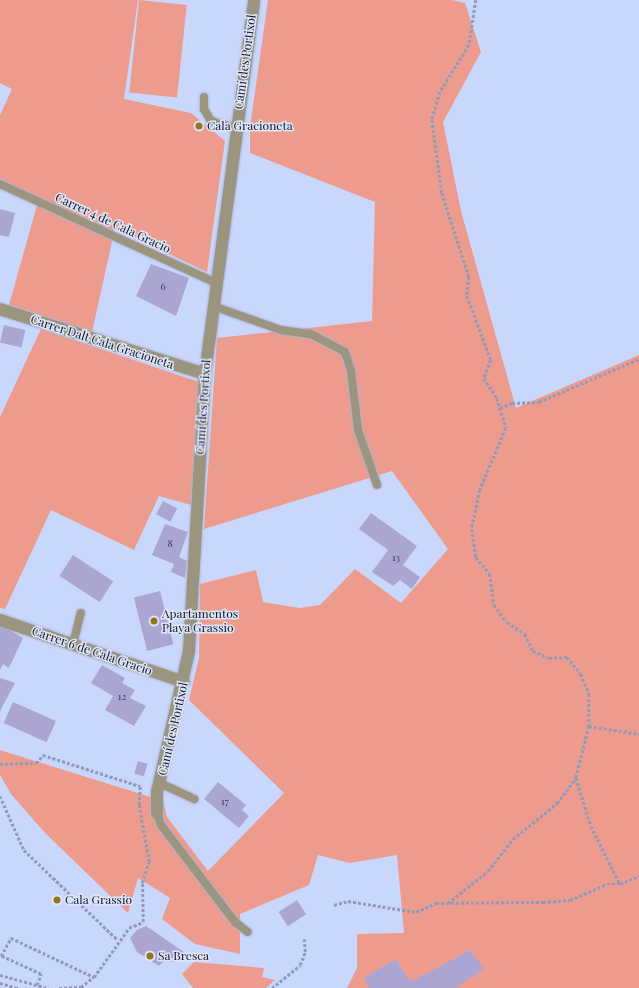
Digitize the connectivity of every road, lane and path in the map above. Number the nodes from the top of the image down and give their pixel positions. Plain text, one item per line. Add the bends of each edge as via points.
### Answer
1 (254, 0) edge
2 (476, 0) edge
3 (204, 97) dead end
4 (236, 128) junction
5 (0, 184) edge
6 (216, 283) junction
7 (213, 306) junction
8 (0, 309) edge
9 (639, 358) edge
10 (204, 374) junction
11 (500, 408) junction
12 (376, 485) dead end
13 (81, 613) dead end
14 (0, 620) edge
15 (73, 644) junction
16 (184, 682) junction
17 (589, 726) junction
18 (639, 734) edge
19 (0, 764) edge
20 (576, 778) junction
21 (140, 786) junction
22 (159, 787) junction
23 (0, 796) edge
24 (195, 799) dead end
25 (157, 813) joint
26 (639, 876) edge
27 (620, 884) junction
28 (447, 903) junction
29 (334, 905) dead end
30 (248, 932) dead end
31 (304, 939) dead end
32 (118, 940) junction
33 (0, 975) edge
34 (94, 977) junction
35 (0, 983) edge
36 (38, 985) junction
37 (18, 988) edge
38 (48, 988) edge
39 (59, 988) edge
40 (272, 988) edge

1 - 4 street, Camí des Portixol
2 - 11 path via 469,45 440,92 432,120 442,193 468,277 467,296 491,360 484,378
3 - 4 lane via 204,109 211,121
4 - 6 street, Camí des Portixol
5 - 6 lane, Carrer 4 de Cala Gracio
6 - 7 street, Camí des Portixol
7 - 10 street, Camí des Portixol
7 - 12 lane via 280,330 311,334 345,352 351,371 358,430
8 - 10 street, Carrer Dalt Cala Gracioneta
9 - 11 path via 539,402 512,403
10 - 16 street, Camí des Portixol
11 - 17 path via 506,428 480,490 472,528 476,557 490,574 494,605 507,622 525,634 533,651 549,658 567,657 581,674 589,694
13 - 15 lane
14 - 15 street, Carrer 6 de Cala Gracio
15 - 16 street, Carrer 6 de Cala Gracio
16 - 22 street, Camí des Portixol
17 - 18 path
17 - 20 path
19 - 21 path via 36,763 43,755
20 - 27 path via 591,826
20 - 28 path via 557,803 513,838 488,871
21 - 22 path
21 - 32 path via 139,805 149,862 142,883 143,922 130,928
22 - 24 lane
22 - 25 street, Camí des Portixol
23 - 32 path via 24,850
25 - 30 lane via 161,824 235,922
26 - 27 path
27 - 28 path via 607,884 570,900
28 - 29 path via 436,903 416,912 348,901
31 - 40 path via 305,952 300,965
32 - 34 path
33 - 36 path
34 - 36 path via 10,938 1,956 41,974
34 - 39 path via 81,987
35 - 37 path
36 - 38 path

